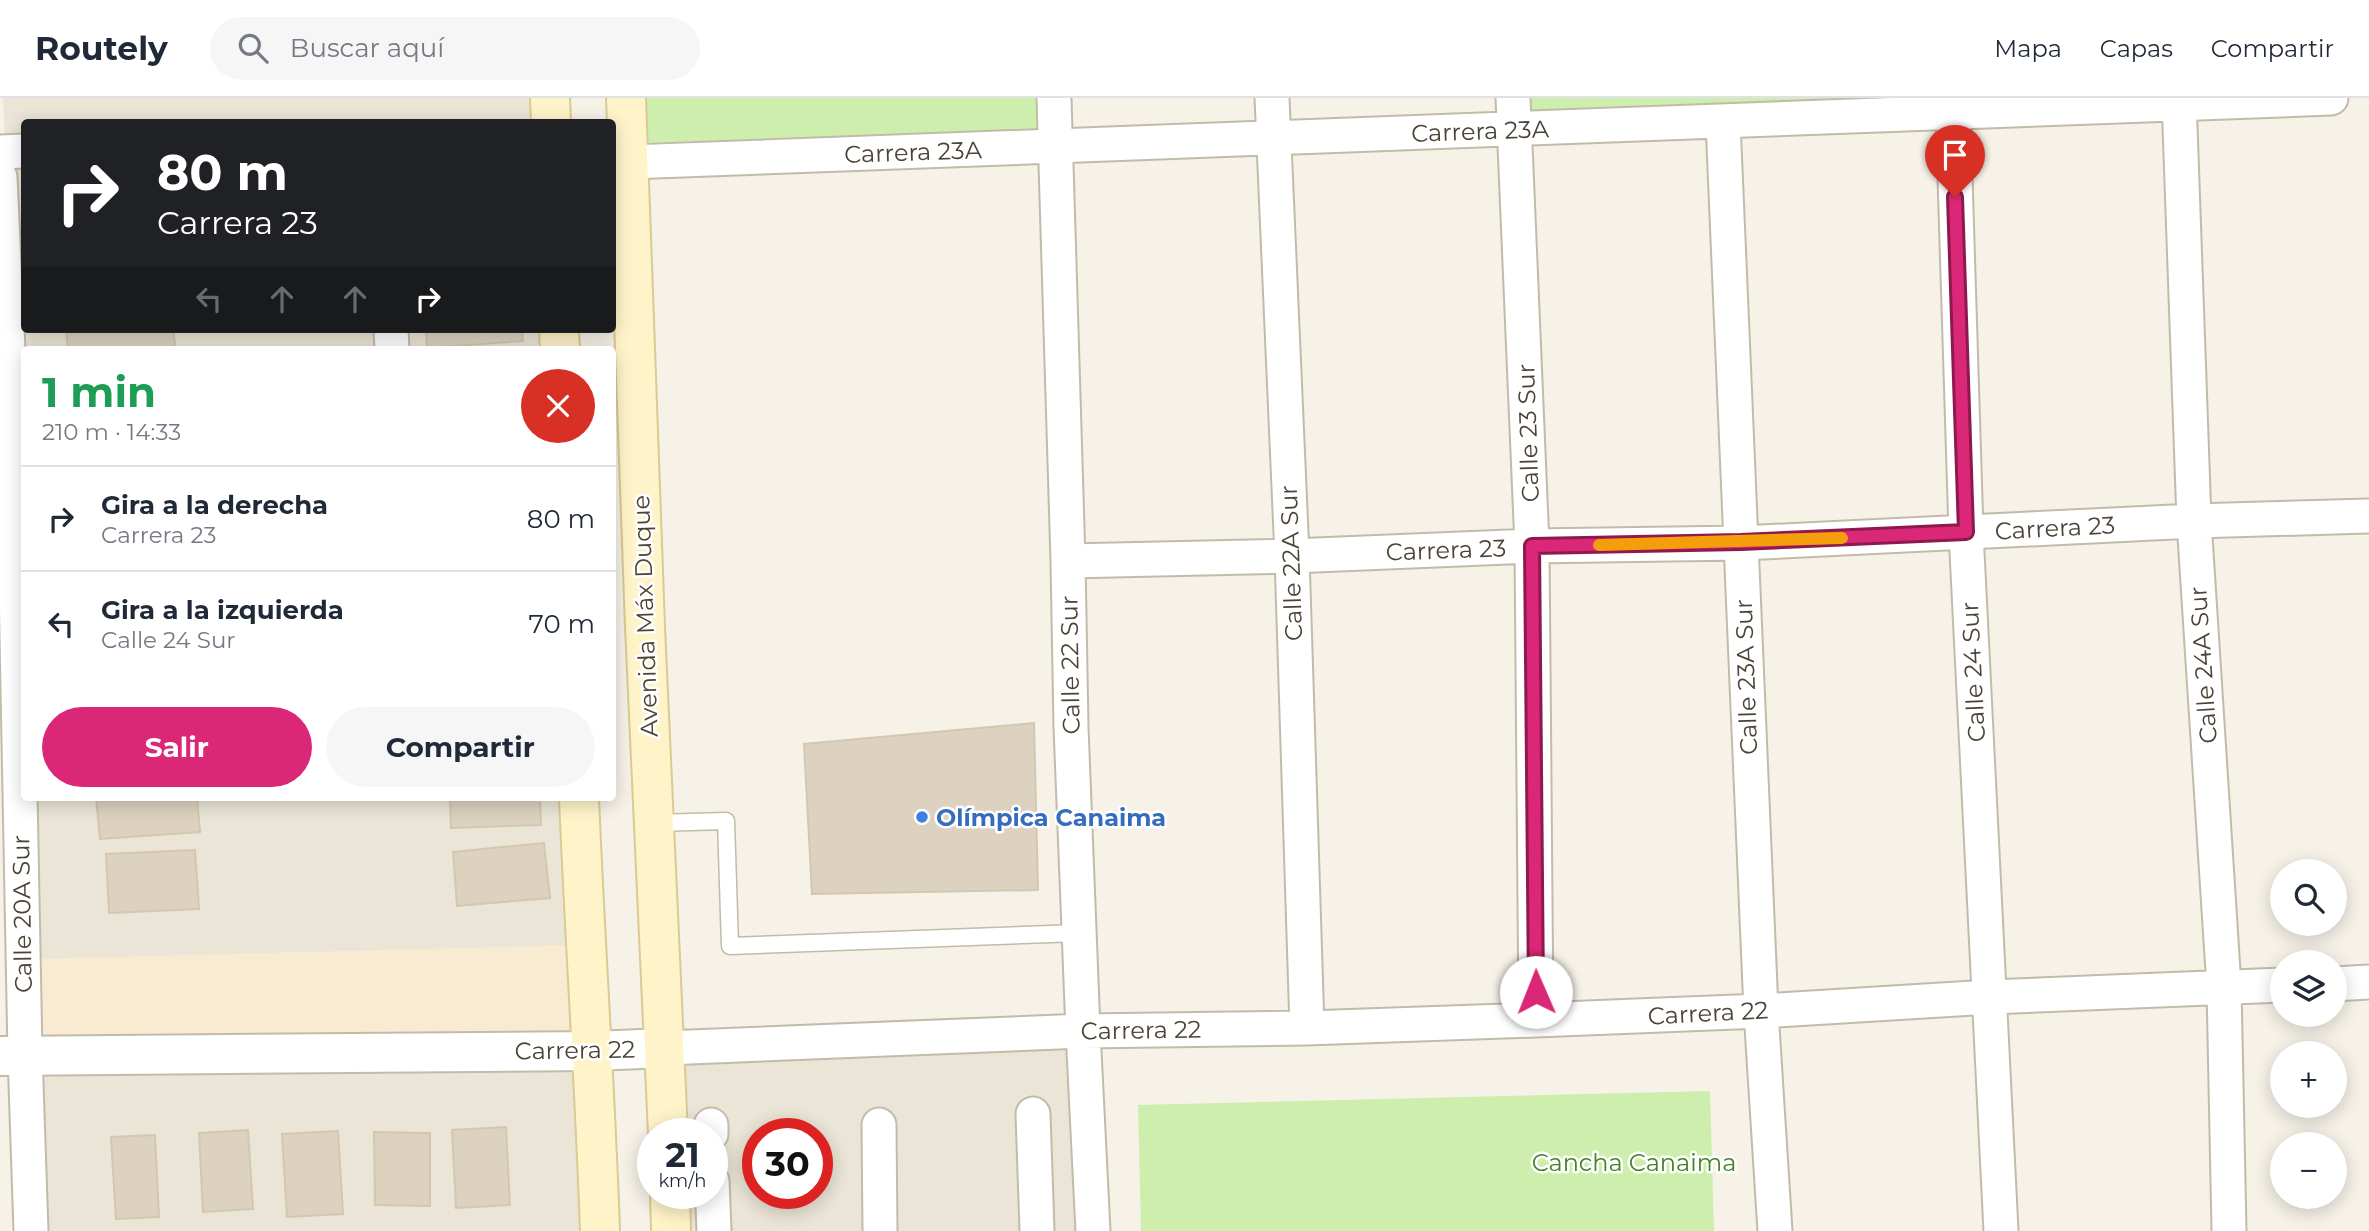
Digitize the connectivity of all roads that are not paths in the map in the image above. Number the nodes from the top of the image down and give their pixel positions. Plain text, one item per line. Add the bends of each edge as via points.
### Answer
1 (550, 98) edge
2 (626, 98) edge
3 (1054, 98) edge
4 (1272, 98) edge
5 (2331, 98) edge
6 (2180, 101) edge
7 (1953, 113) junction
8 (1514, 114) edge
9 (551, 119) edge
10 (1723, 122) junction
11 (1273, 136) junction
12 (1055, 147) junction
13 (0, 152) edge
14 (21, 152) edge
15 (629, 162) junction
16 (0, 177) edge
17 (7, 479) edge
18 (2369, 516) edge
19 (2194, 521) junction
20 (1966, 532) junction
21 (1741, 542) junction
22 (1532, 546) junction
23 (1292, 556) junction
24 (1068, 561) junction
25 (579, 801) edge
26 (655, 824) junction
27 (1079, 933) junction
28 (2369, 982) edge
29 (2347, 983) edge
30 (2270, 985) edge
31 (2224, 987) junction
32 (1990, 997) junction
33 (1761, 1011) junction
34 (1536, 1020) junction
35 (1307, 1028) junction
36 (1083, 1031) junction
37 (665, 1048) junction
38 (594, 1051) junction
39 (12, 1055) edge
40 (1033, 1114) dead end
41 (667, 1118) edge
42 (878, 1125) dead end
43 (670, 1209) edge
44 (713, 1209) edge
45 (31, 1231) edge
46 (600, 1231) edge
47 (671, 1231) edge
48 (714, 1231) edge
49 (880, 1231) edge
50 (1037, 1231) edge
51 (1093, 1231) edge
52 (1775, 1231) edge
53 (2001, 1231) edge
54 (2229, 1231) edge

1 - 9 main road
2 - 15 main road, Avenida Máx Duque
3 - 12 street, Calle 22 Sur
4 - 11 street, Calle 22A Sur
5 - 6 street, Carrera 23A
6 - 7 street, Carrera 23A
6 - 19 street, Calle 24A Sur
7 - 10 street, Carrera 23A
7 - 20 street, Calle 24 Sur
8 - 10 street, Carrera 23A
8 - 11 street, Carrera 23A
8 - 22 street, Calle 23 Sur
10 - 21 street, Calle 23A Sur
11 - 12 street, Carrera 23A
11 - 23 street, Calle 22A Sur
12 - 15 street, Carrera 23A
12 - 24 street, Calle 22 Sur
13 - 14 street
15 - 26 main road, Avenida Máx Duque
16 - 17 street, Calle 20A Sur
17 - 39 street, Calle 20A Sur
18 - 19 street, Carrera 23
19 - 20 street, Carrera 23
19 - 31 street, Calle 24A Sur
20 - 21 street, Carrera 23
20 - 32 street, Calle 24 Sur
21 - 22 street, Carrera 23
21 - 33 street, Calle 23A Sur
22 - 23 street, Carrera 23
22 - 34 street, Calle 23 Sur
23 - 24 street, Carrera 23
23 - 35 street, Calle 22A Sur
24 - 27 street, Calle 22 Sur
25 - 38 main road
26 - 27 lane via 726,821 730,946
26 - 37 main road, Avenida Máx Duque
27 - 36 street, Calle 22 Sur
28 - 29 street
30 - 31 street, Carrera 22
31 - 32 street, Carrera 22
31 - 54 street, Calle 24A Sur
32 - 33 street, Carrera 22
32 - 53 street, Calle 24 Sur
33 - 34 street, Carrera 22
33 - 52 street, Calle 23A Sur
34 - 35 street, Carrera 22
35 - 36 street, Carrera 22
36 - 37 street, Carrera 22
36 - 51 street, Calle 22 Sur
37 - 38 street, Carrera 22
37 - 41 main road, Avenida Máx Duque
38 - 39 street, Carrera 22
38 - 46 main road
39 - 45 street, Calle 20A Sur
40 - 50 street
42 - 49 street
43 - 47 main road
44 - 48 street

